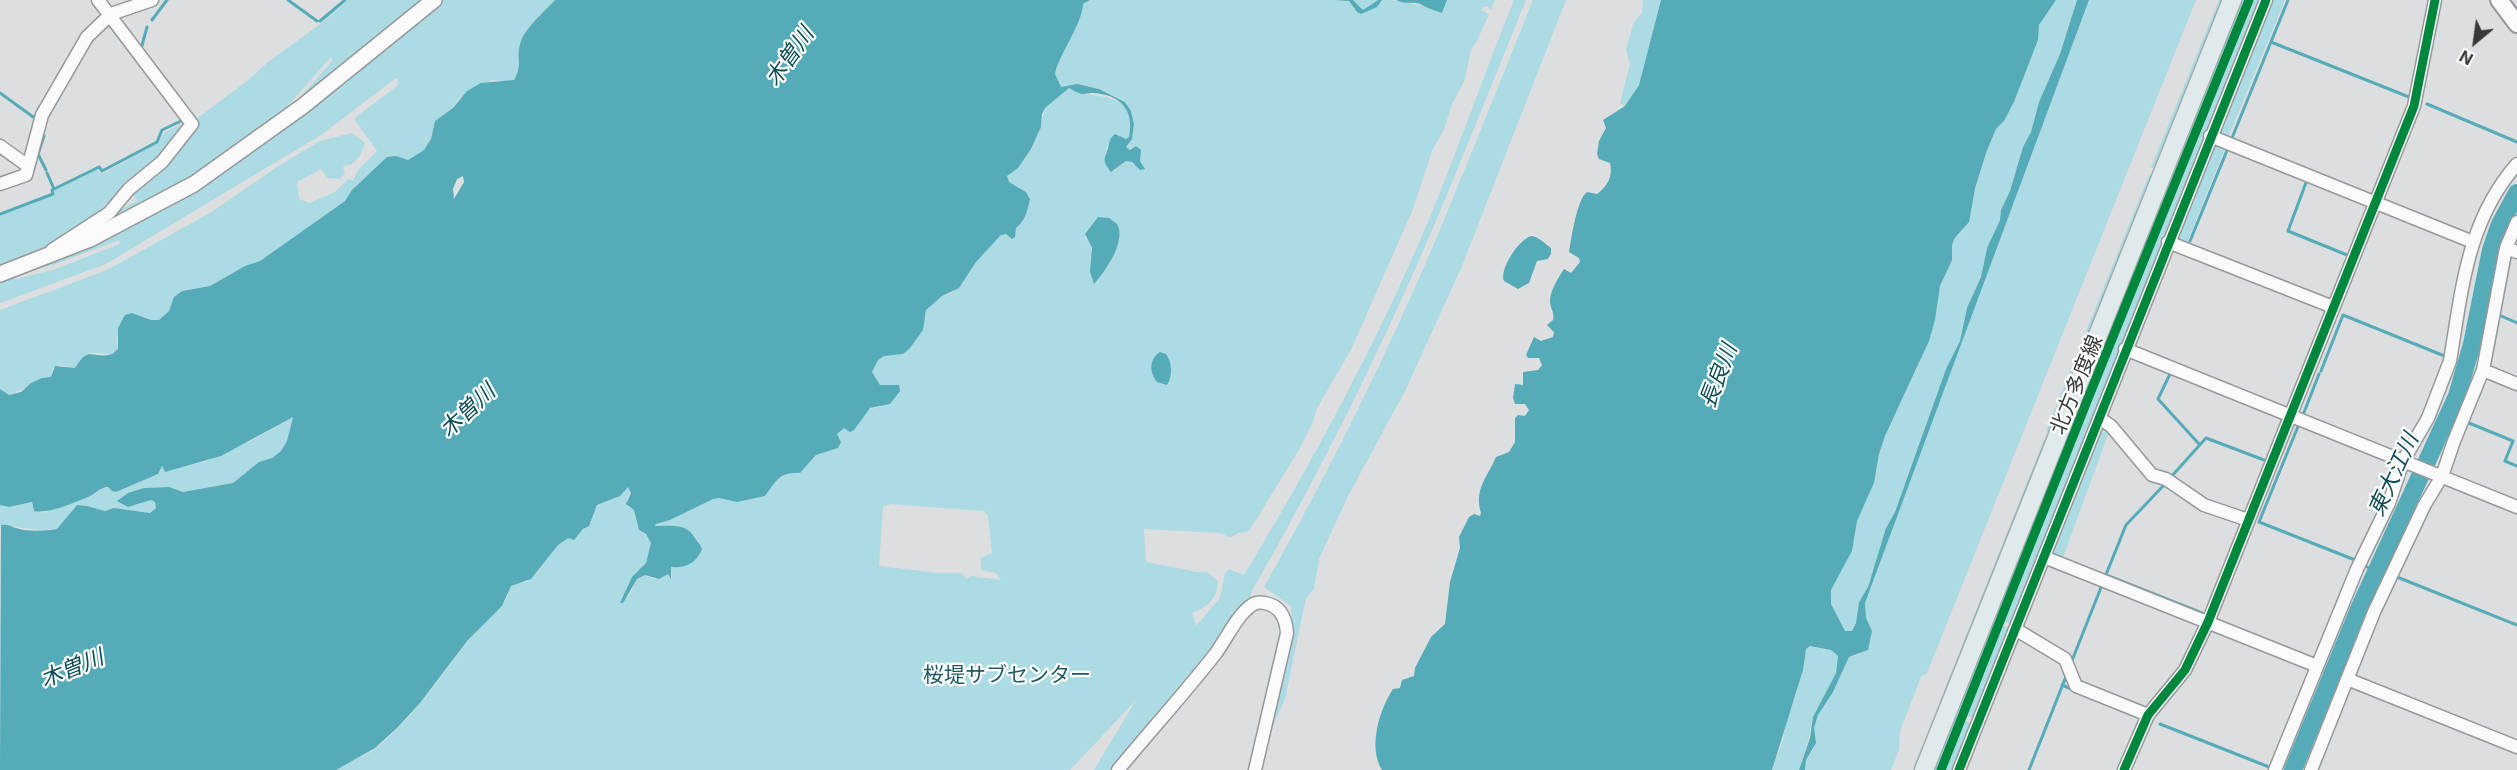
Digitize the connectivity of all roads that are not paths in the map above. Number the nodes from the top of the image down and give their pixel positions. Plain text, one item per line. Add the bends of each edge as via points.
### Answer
1 (98, 0) edge
2 (152, 0) edge
3 (434, 0) edge
4 (2232, 0) edge
5 (2266, 0) edge
6 (2435, 0) edge
7 (2499, 0) edge
8 (111, 14) junction
9 (2517, 24) edge
10 (2210, 136) junction
11 (0, 146) edge
12 (2517, 164) edge
13 (28, 166) junction
14 (0, 184) edge
15 (2375, 203) junction
16 (2517, 222) edge
17 (2168, 242) junction
18 (2473, 242) junction
19 (2512, 250) edge
20 (43, 259) junction
21 (0, 274) edge
22 (2333, 307) junction
23 (2126, 349) junction
24 (2483, 370) junction
25 (2517, 384) edge
26 (2289, 417) junction
27 (2098, 418) junction
28 (2406, 462) junction
29 (2438, 474) junction
30 (2517, 507) edge
31 (2248, 520) junction
32 (2044, 557) junction
33 (2208, 622) junction
34 (2015, 629) junction
35 (2318, 666) junction
36 (2347, 679) junction
37 (2148, 715) junction
38 (2517, 747) edge
39 (1118, 770) edge
40 (1255, 770) edge
41 (1924, 770) edge
42 (1959, 770) edge
43 (2124, 770) edge
44 (2275, 770) edge
45 (2311, 770) edge

1 - 8 street
2 - 8 street
3 - 20 street via 303,106 194,184
4 - 41 main road, 北方多度線
5 - 10 street
6 - 15 street via 2414,106
7 - 9 main road
8 - 13 street via 87,37 42,115
8 - 20 street via 192,124 162,162 129,189 108,213
10 - 15 street
10 - 17 street
11 - 13 street
12 - 18 street via 2499,184
13 - 14 street via 26,175
15 - 18 street
15 - 22 street
16 - 19 street
17 - 22 street
17 - 23 street
18 - 28 street via 2450,361
19 - 24 street
20 - 21 street
22 - 26 street
23 - 26 street
23 - 27 street
24 - 25 street
24 - 29 street
26 - 28 street
26 - 31 street
27 - 31 street via 2111,426 2152,475 2166,479 2204,505
27 - 32 street
28 - 29 street
28 - 35 street
29 - 30 street
29 - 36 street
31 - 33 street
32 - 33 street
32 - 34 street
33 - 35 street
33 - 37 street via 2185,670
34 - 37 street via 2065,659 2076,686
34 - 42 street
35 - 44 street
36 - 38 street
36 - 45 street
37 - 43 street
39 - 40 street via 1216,653 1245,612 1259,602 1281,612 1287,633

